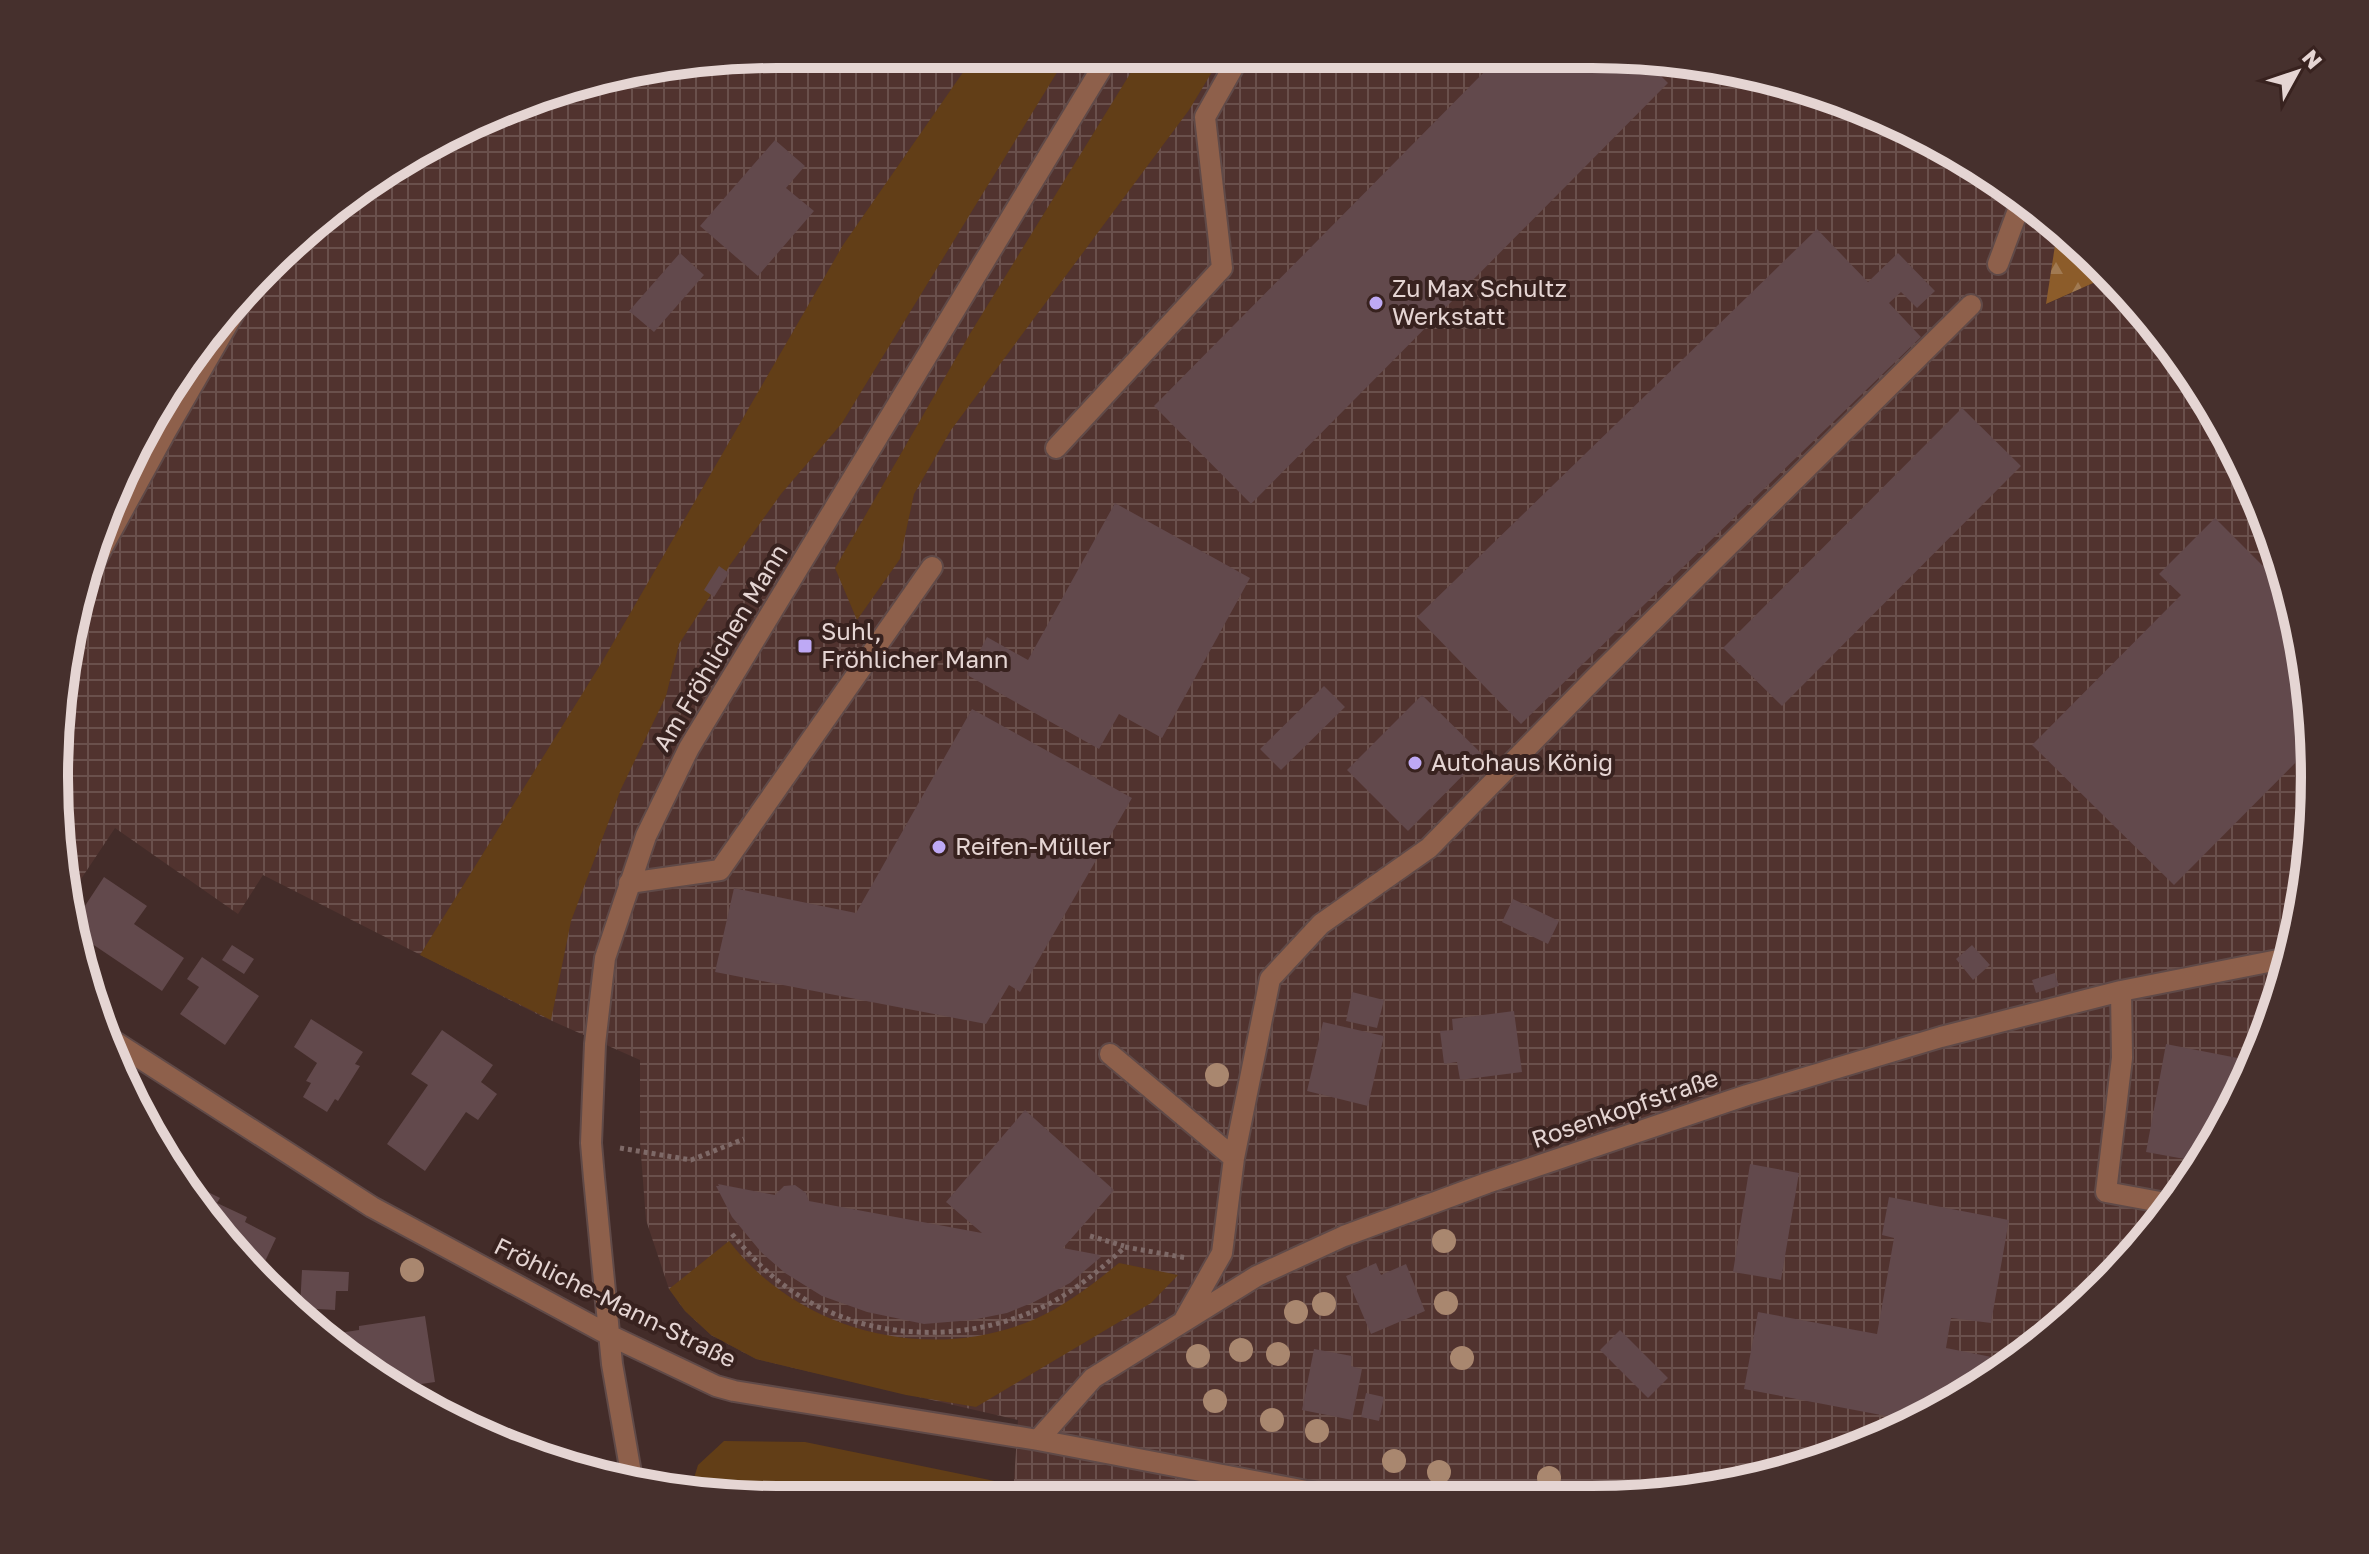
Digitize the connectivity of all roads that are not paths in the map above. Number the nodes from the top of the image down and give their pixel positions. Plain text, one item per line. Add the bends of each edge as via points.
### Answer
1 (1102, 68) edge
2 (1233, 68) edge
3 (2018, 210) edge
4 (1998, 264) dead end
5 (1971, 305) dead end
6 (217, 343) edge
7 (1056, 448) dead end
8 (116, 523) edge
9 (932, 567) dead end
10 (629, 883) junction
11 (2277, 960) edge
12 (2267, 961) junction
13 (2275, 966) edge
14 (2121, 991) junction
15 (121, 1046) edge
16 (1110, 1054) dead end
17 (1234, 1158) junction
18 (2159, 1202) edge
19 (1182, 1324) junction
20 (609, 1335) junction
21 (1038, 1440) junction
22 (630, 1470) edge
23 (1280, 1486) edge

1 - 10 street, Am Fröhlichen Mann via 689,748
2 - 7 street via 1205,117 1222,268
3 - 4 street
5 - 17 street via 1429,848 1321,924 1270,979
6 - 8 street
9 - 10 street via 720,870
10 - 20 street, Am Fröhlichen Mann via 605,958 595,1044 591,1143
11 - 12 street, Rosenkopfstraße
12 - 13 street
12 - 14 street, Rosenkopfstraße
14 - 18 street via 2122,1058 2106,1192
14 - 19 street, Rosenkopfstraße via 1747,1095 1487,1183 1257,1276
15 - 20 street, Fröhliche-Mann-Straße via 372,1207
16 - 17 street
17 - 19 street via 1222,1253
19 - 21 street, Rosenkopfstraße via 1093,1378
20 - 21 street, Fröhliche-Mann-Straße via 734,1391
20 - 22 street, Am Fröhlichen Mann
21 - 23 street, Fröhliche-Mann-Straße

